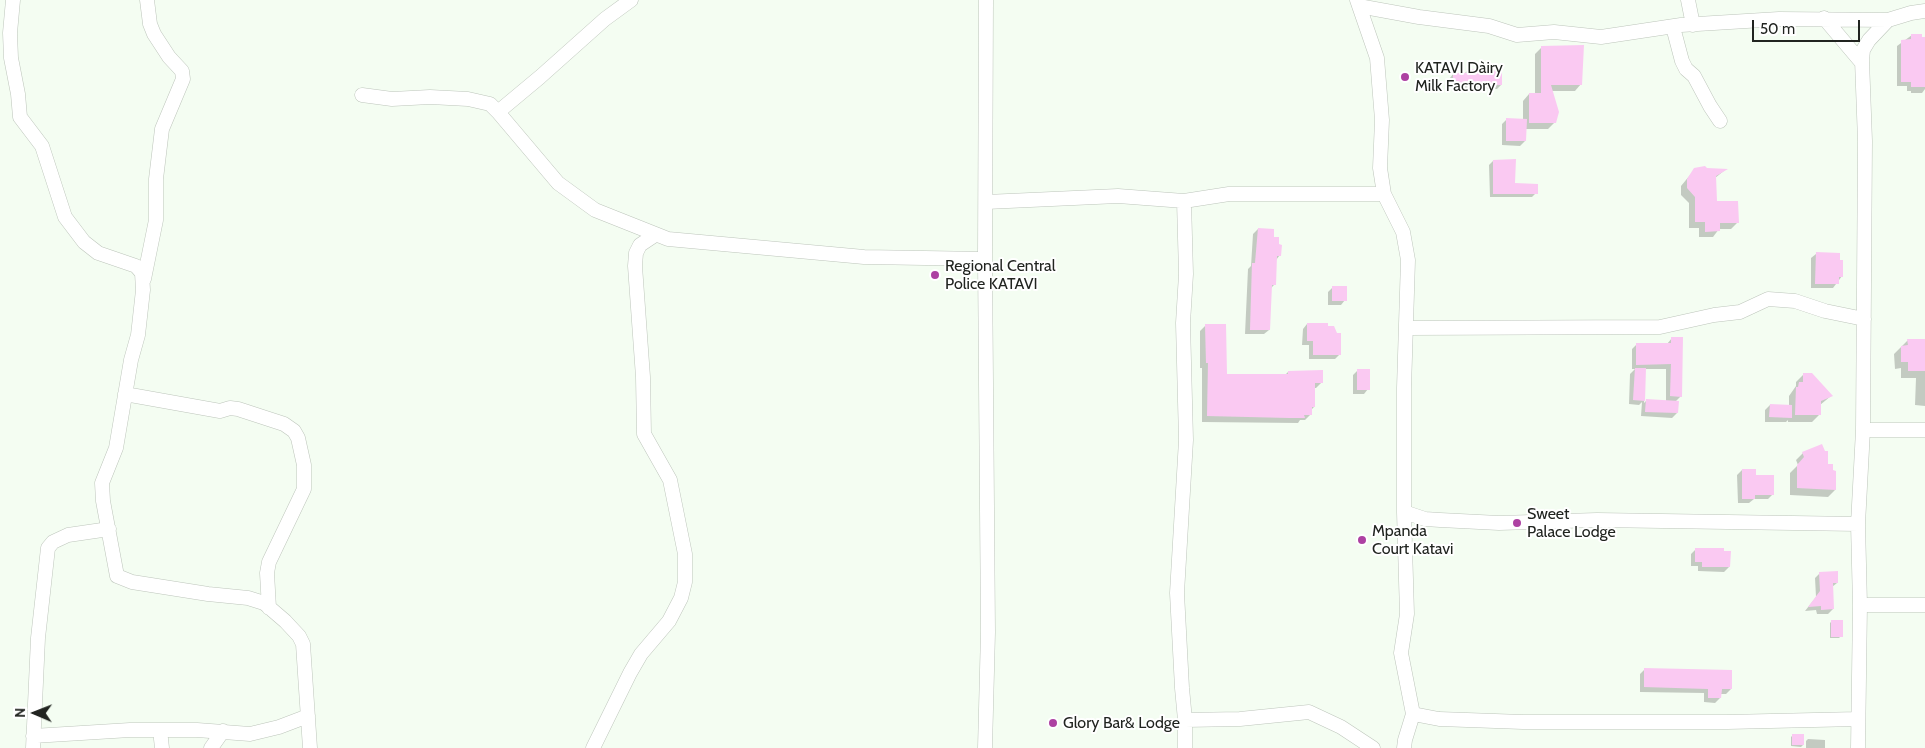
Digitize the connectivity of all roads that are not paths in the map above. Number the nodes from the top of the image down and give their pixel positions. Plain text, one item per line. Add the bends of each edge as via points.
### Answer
1 (13, 0) edge
2 (147, 0) edge
3 (631, 0) edge
4 (986, 0) edge
5 (1688, 0) edge
6 (1358, 3) edge
7 (1925, 11) edge
8 (1824, 18) junction
9 (1888, 20) junction
10 (1693, 25) junction
11 (1673, 27) junction
12 (1862, 63) junction
13 (362, 95) dead end
14 (498, 112) junction
15 (1720, 121) dead end
16 (1384, 194) junction
17 (1184, 201) junction
18 (986, 202) junction
19 (656, 235) junction
20 (985, 259) junction
21 (143, 290) junction
22 (1864, 319) junction
23 (1406, 328) junction
24 (125, 394) junction
25 (1863, 430) junction
26 (1925, 430) edge
27 (1404, 512) junction
28 (1858, 524) junction
29 (109, 530) junction
30 (1860, 604) junction
31 (1925, 605) edge
32 (269, 608) junction
33 (1413, 714) junction
34 (308, 716) junction
35 (1858, 719) junction
36 (1185, 720) junction
37 (160, 730) junction
38 (223, 731) junction
39 (33, 742) edge
40 (1401, 745) edge
41 (162, 748) edge
42 (211, 748) edge
43 (310, 748) edge
44 (593, 748) edge
45 (985, 748) edge
46 (1185, 748) edge
47 (1373, 748) edge
48 (1858, 748) edge

1 - 21 street via 11,58 22,122 42,146 65,216 84,242 98,253 140,269
2 - 21 street via 154,34 182,71 183,79 162,129 156,179 156,220
3 - 14 street
4 - 18 street
5 - 10 street
6 - 11 street via 1419,17 1489,26 1517,35 1554,32 1601,37
6 - 16 street via 1377,58 1382,120 1380,168
7 - 9 street
8 - 9 street
8 - 10 street
8 - 12 street
9 - 12 street via 1869,40 1863,50
10 - 11 street
11 - 15 street via 1686,70 1694,76
12 - 22 street
13 - 14 street via 392,99 468,99 490,104
14 - 19 street via 558,183 594,210
16 - 17 street via 1229,194
16 - 23 street via 1403,232 1408,260
17 - 18 street via 1118,196
17 - 36 street via 1186,440 1177,593
18 - 20 street
19 - 20 street via 668,240 864,257
19 - 44 street via 640,245 635,266 644,434 670,480 686,582 669,621 630,673
20 - 45 street via 988,632
21 - 24 street via 138,335
22 - 23 street via 1795,301 1768,299 1740,312 1660,328
22 - 25 street
23 - 27 street
24 - 29 street via 116,448 102,483
24 - 32 street via 220,411 230,408 284,424 294,432 304,465 304,489 269,562
25 - 26 street
25 - 28 street
27 - 28 street via 1425,519 1499,523 1597,520
27 - 33 street via 1407,614 1401,653
28 - 30 street
29 - 32 street via 117,576 123,580 248,598
29 - 39 street via 68,535 48,548 38,638
30 - 31 street
30 - 35 street
32 - 34 street via 299,636 303,644
33 - 35 street via 1439,720 1523,722
33 - 40 street
34 - 38 street via 262,732
34 - 43 street
35 - 48 street
36 - 46 street
36 - 47 street via 1240,719 1309,712 1342,727
37 - 38 street
37 - 39 street via 130,730
37 - 41 street
38 - 42 street

